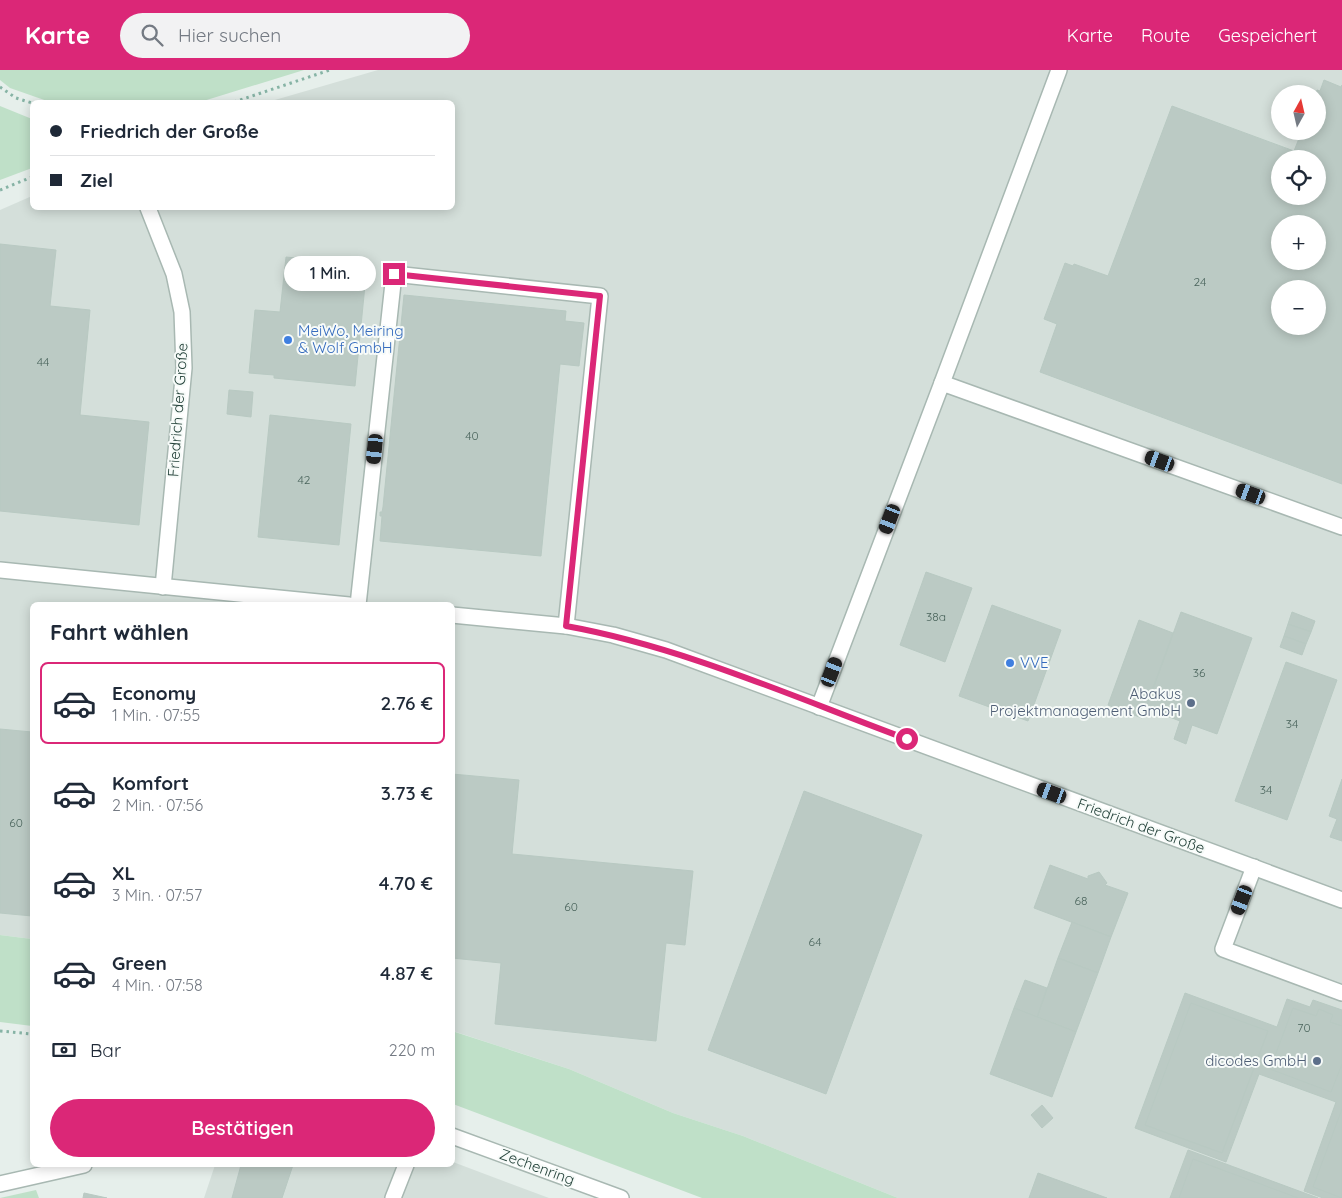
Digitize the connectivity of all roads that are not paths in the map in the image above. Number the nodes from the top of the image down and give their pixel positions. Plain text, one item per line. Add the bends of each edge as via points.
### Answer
1 (1058, 70) edge
2 (149, 210) edge
3 (942, 383) junction
4 (1342, 527) edge
5 (0, 570) edge
6 (163, 587) junction
7 (318, 602) edge
8 (358, 602) edge
9 (455, 615) edge
10 (566, 626) junction
11 (819, 707) junction
12 (1254, 867) junction
13 (1342, 900) edge
14 (1342, 993) edge
15 (455, 1137) edge
16 (75, 1167) edge
17 (405, 1167) edge
18 (0, 1184) edge
19 (393, 1198) edge
20 (621, 1198) edge

1 - 3 street
2 - 6 street, Friedrich der Große via 174,274 182,312 184,368
3 - 4 street
3 - 11 street
5 - 6 street
6 - 7 street
8 - 10 street via 394,274 600,296
9 - 10 street, Friedrich der Große
10 - 11 street, Friedrich der Große via 666,650
11 - 12 street, Friedrich der Große
12 - 13 street, Friedrich der Große
12 - 14 street via 1223,949
15 - 20 street, Zechenring
16 - 18 street
17 - 19 street

